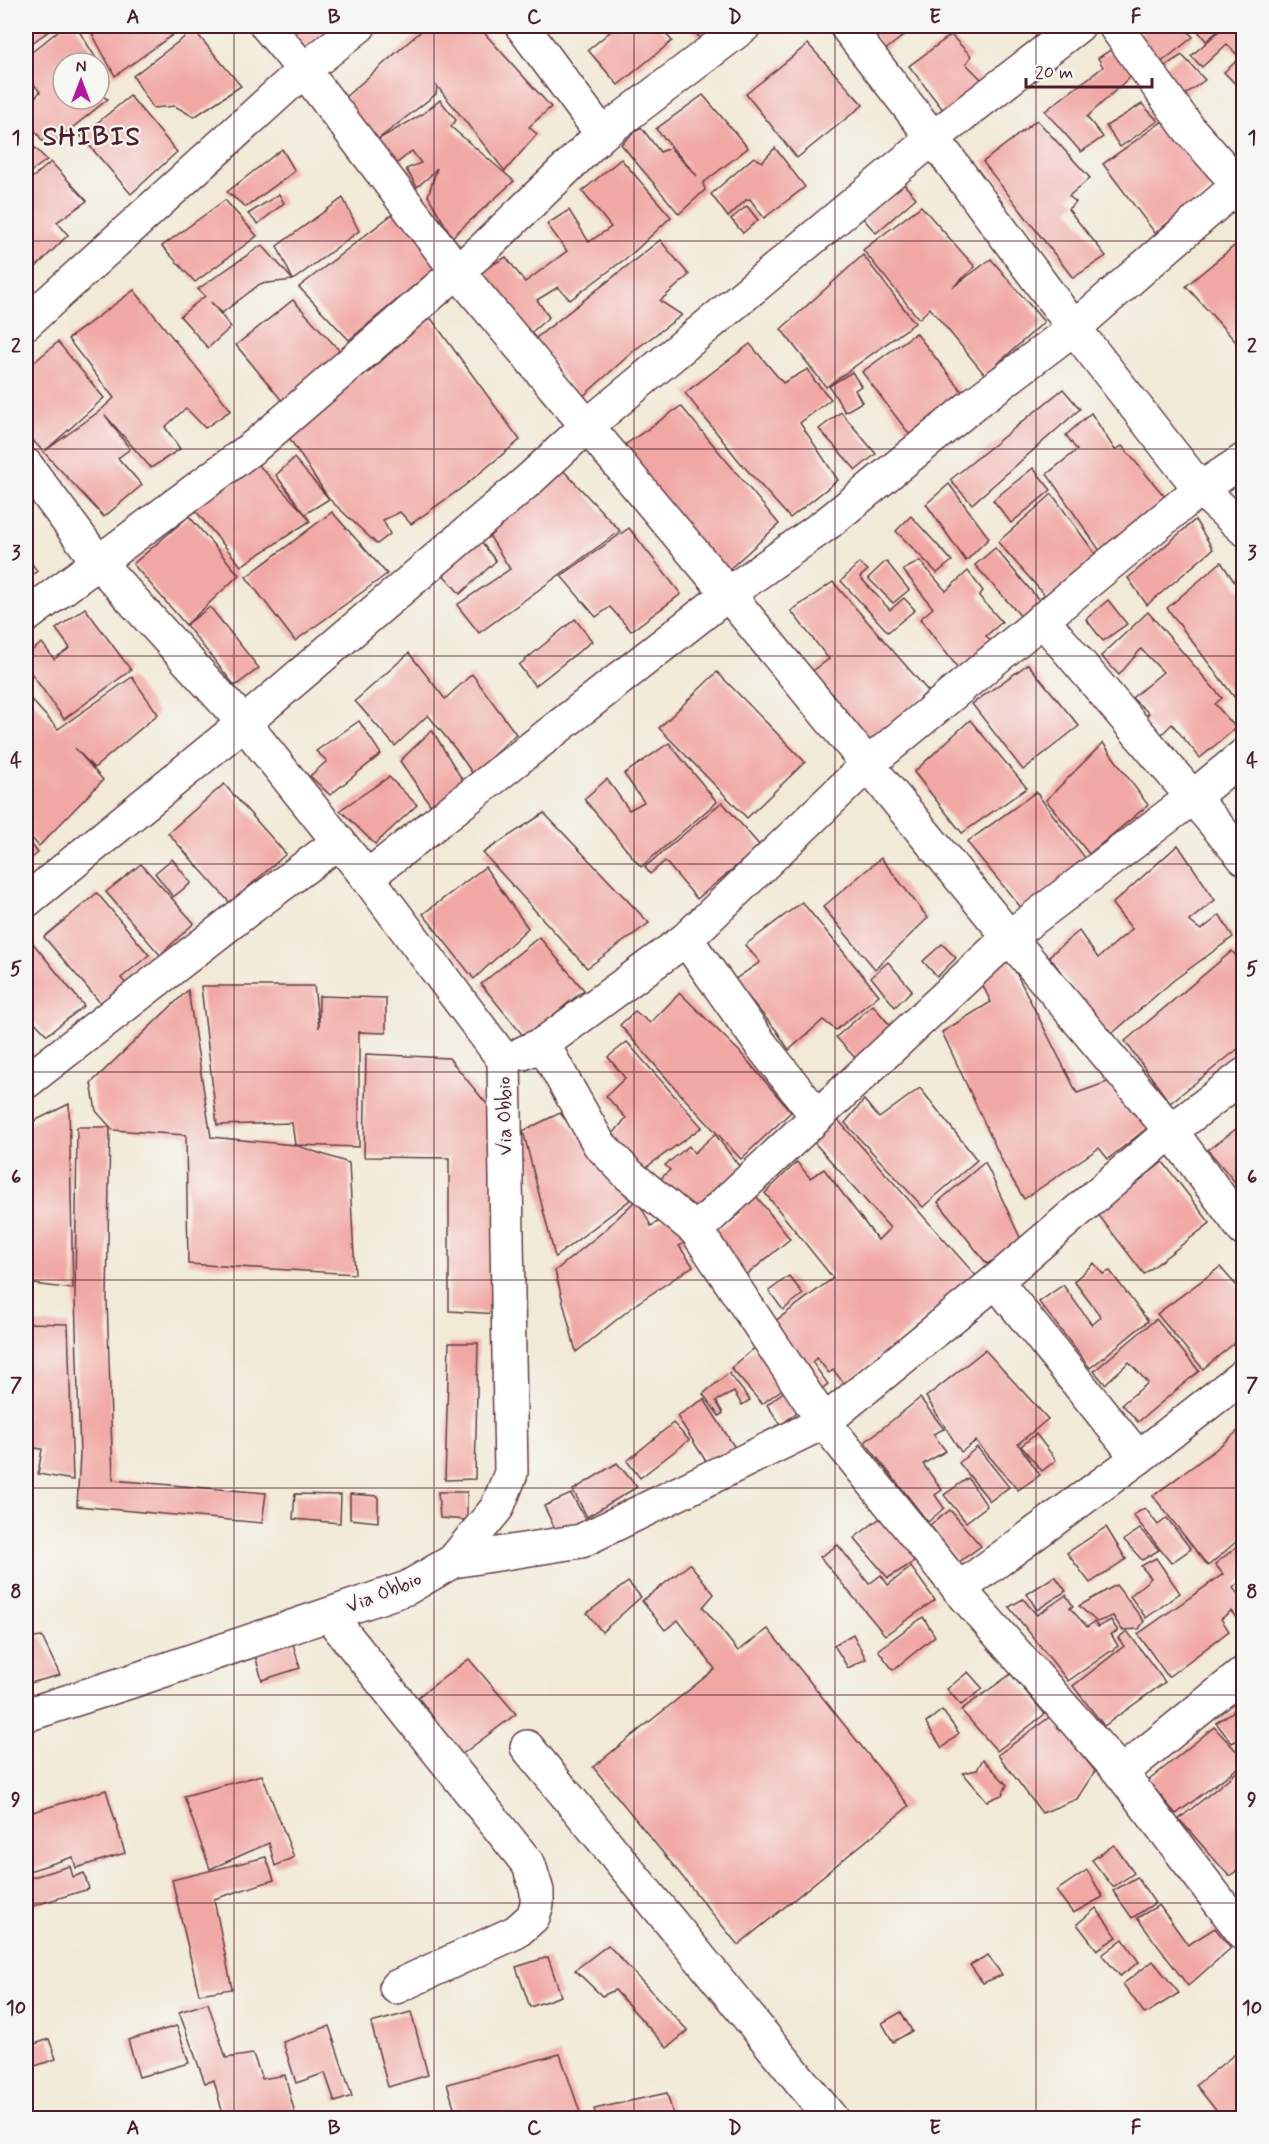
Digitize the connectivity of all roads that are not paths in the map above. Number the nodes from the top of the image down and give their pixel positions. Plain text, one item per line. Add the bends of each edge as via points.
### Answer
1 (267, 26) edge
2 (359, 26) edge
3 (522, 26) edge
4 (744, 26) edge
5 (846, 26) edge
6 (1077, 26) edge
7 (1115, 26) edge
8 (304, 70) junction
9 (602, 134) junction
10 (933, 138) junction
11 (1242, 185) edge
12 (457, 271) junction
13 (26, 323) edge
14 (1074, 328) junction
15 (587, 426) junction
16 (1244, 460) edge
17 (26, 465) edge
18 (1200, 489) junction
19 (1244, 529) edge
20 (99, 563) junction
21 (728, 594) junction
22 (26, 616) edge
23 (1042, 619) junction
24 (244, 723) junction
25 (1244, 755) edge
26 (868, 764) junction
27 (1193, 797) junction
28 (339, 842) junction
29 (1244, 858) edge
30 (367, 877) junction
31 (26, 901) edge
32 (1009, 937) junction
33 (686, 939) junction
34 (543, 1044) junction
35 (504, 1060) junction
36 (1244, 1076) edge
37 (26, 1082) edge
38 (817, 1116) junction
39 (1171, 1131) junction
40 (696, 1230) junction
41 (1244, 1230) edge
42 (996, 1281) junction
43 (1244, 1375) edge
44 (824, 1422) junction
45 (1138, 1458) junction
46 (453, 1561) junction
47 (959, 1589) junction
48 (329, 1615) junction
49 (1244, 1673) edge
50 (26, 1715) edge
51 (527, 1748) dead end
52 (1121, 1773) junction
53 (1244, 1934) edge
54 (396, 1986) dead end
55 (831, 2118) edge

1 - 8 street
2 - 8 street
3 - 9 street
4 - 9 street
5 - 10 street
6 - 10 street
7 - 11 street via 1189,129
8 - 12 street
8 - 13 street
9 - 12 street
10 - 14 street
10 - 15 street
11 - 14 street
12 - 15 street
12 - 20 street via 256,445
14 - 18 street
14 - 21 street via 828,522
15 - 21 street
15 - 24 street
16 - 18 street
17 - 20 street
18 - 19 street
18 - 23 street
20 - 22 street
20 - 24 street
21 - 26 street
21 - 30 street
23 - 26 street
23 - 27 street
24 - 28 street
24 - 31 street
25 - 27 street
26 - 32 street
26 - 33 street
27 - 29 street
27 - 32 street
28 - 30 street
28 - 37 street
30 - 35 street
32 - 38 street
32 - 39 street
33 - 34 street
33 - 38 street
34 - 35 street
34 - 40 street via 599,1144 628,1174
35 - 46 street, Via Obbio via 511,1473 497,1508
36 - 39 street
38 - 40 street
39 - 41 street
39 - 42 street
40 - 44 street
42 - 44 street
42 - 45 street
43 - 45 street
44 - 46 street via 581,1540
44 - 47 street
45 - 47 street
46 - 48 street, Via Obbio via 406,1588
47 - 52 street
48 - 50 street, Via Obbio
48 - 54 street via 529,1865 537,1892 533,1917 516,1932
49 - 52 street
51 - 55 street
52 - 53 street

